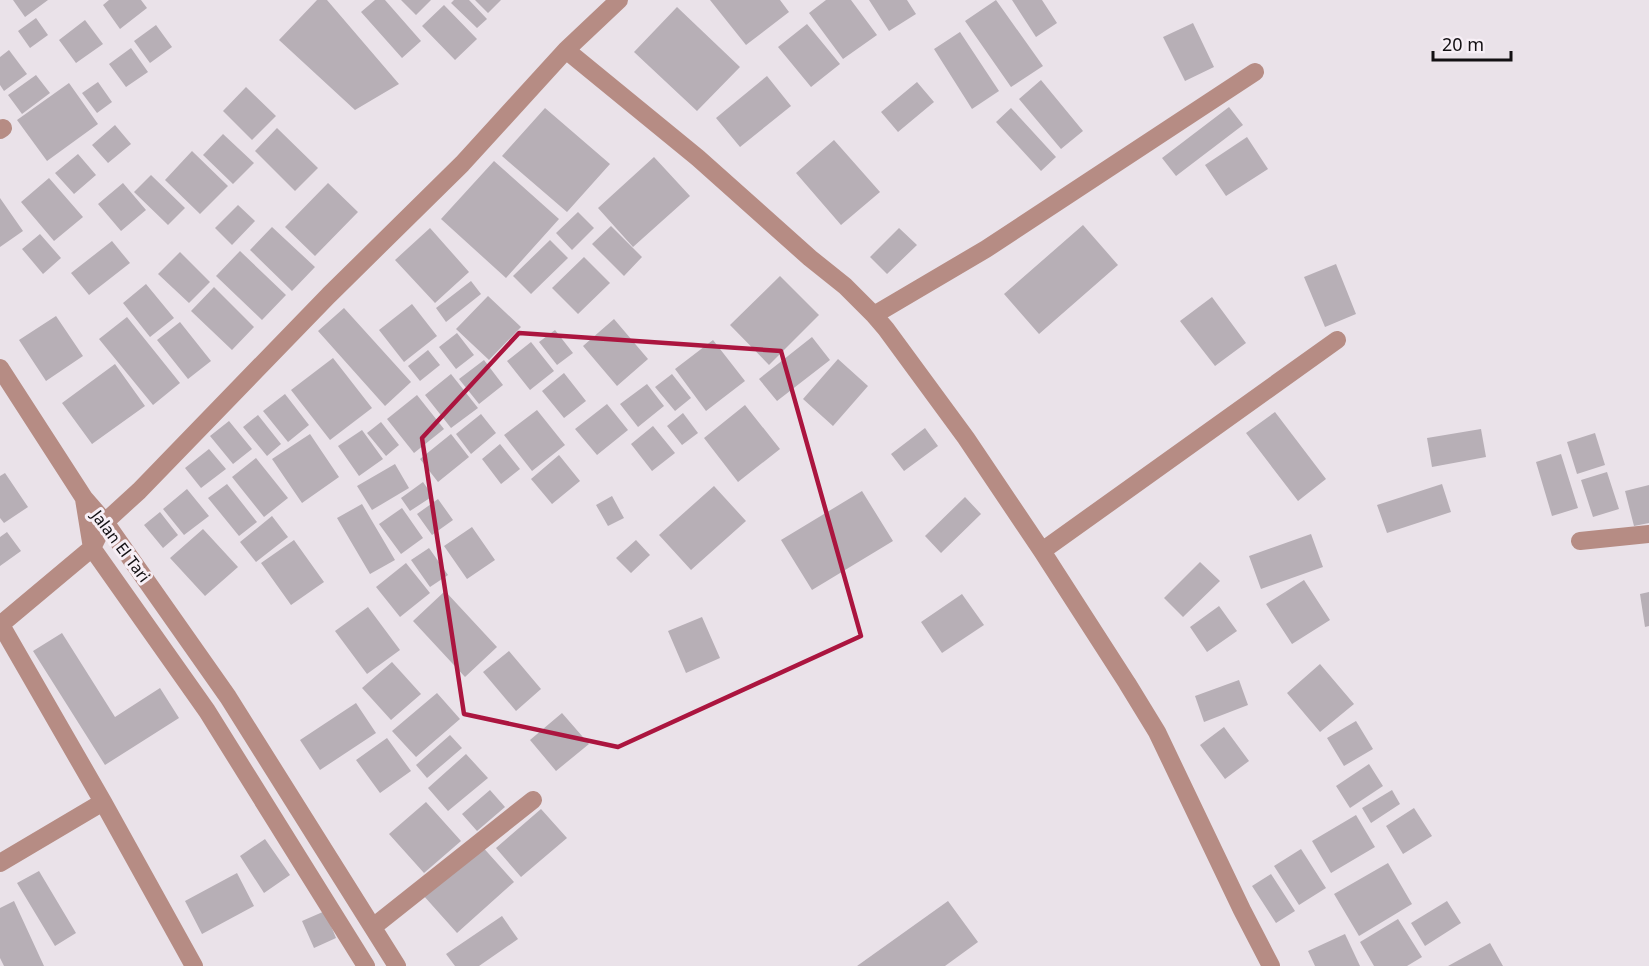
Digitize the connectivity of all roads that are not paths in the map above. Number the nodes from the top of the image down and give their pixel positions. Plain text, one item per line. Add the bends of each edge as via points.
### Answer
1 (619, 0) edge
2 (566, 50) junction
3 (1255, 72) dead end
4 (874, 315) junction
5 (1337, 340) dead end
6 (0, 368) edge
7 (84, 498) junction
8 (105, 522) junction
9 (1649, 534) edge
10 (1580, 541) dead end
11 (92, 548) junction
12 (1042, 551) junction
13 (0, 625) edge
14 (533, 800) dead end
15 (103, 802) junction
16 (0, 863) edge
17 (373, 927) junction
18 (194, 966) edge
19 (366, 966) edge
20 (397, 966) edge
21 (1271, 966) edge

1 - 2 street
2 - 4 street via 698,158
2 - 8 street via 462,164
3 - 4 street via 986,249
4 - 12 street via 966,438
5 - 12 street
6 - 7 street
7 - 8 street, Jalan El Tari
7 - 11 street, Jalan El Tari
8 - 11 street
8 - 17 street, Jalan El Tari via 228,696
9 - 10 street
11 - 13 street
11 - 19 street, Jalan El Tari via 207,711
12 - 21 street via 1157,732
13 - 15 street
14 - 17 street
15 - 16 street
15 - 18 street
17 - 20 street, Jalan El Tari

